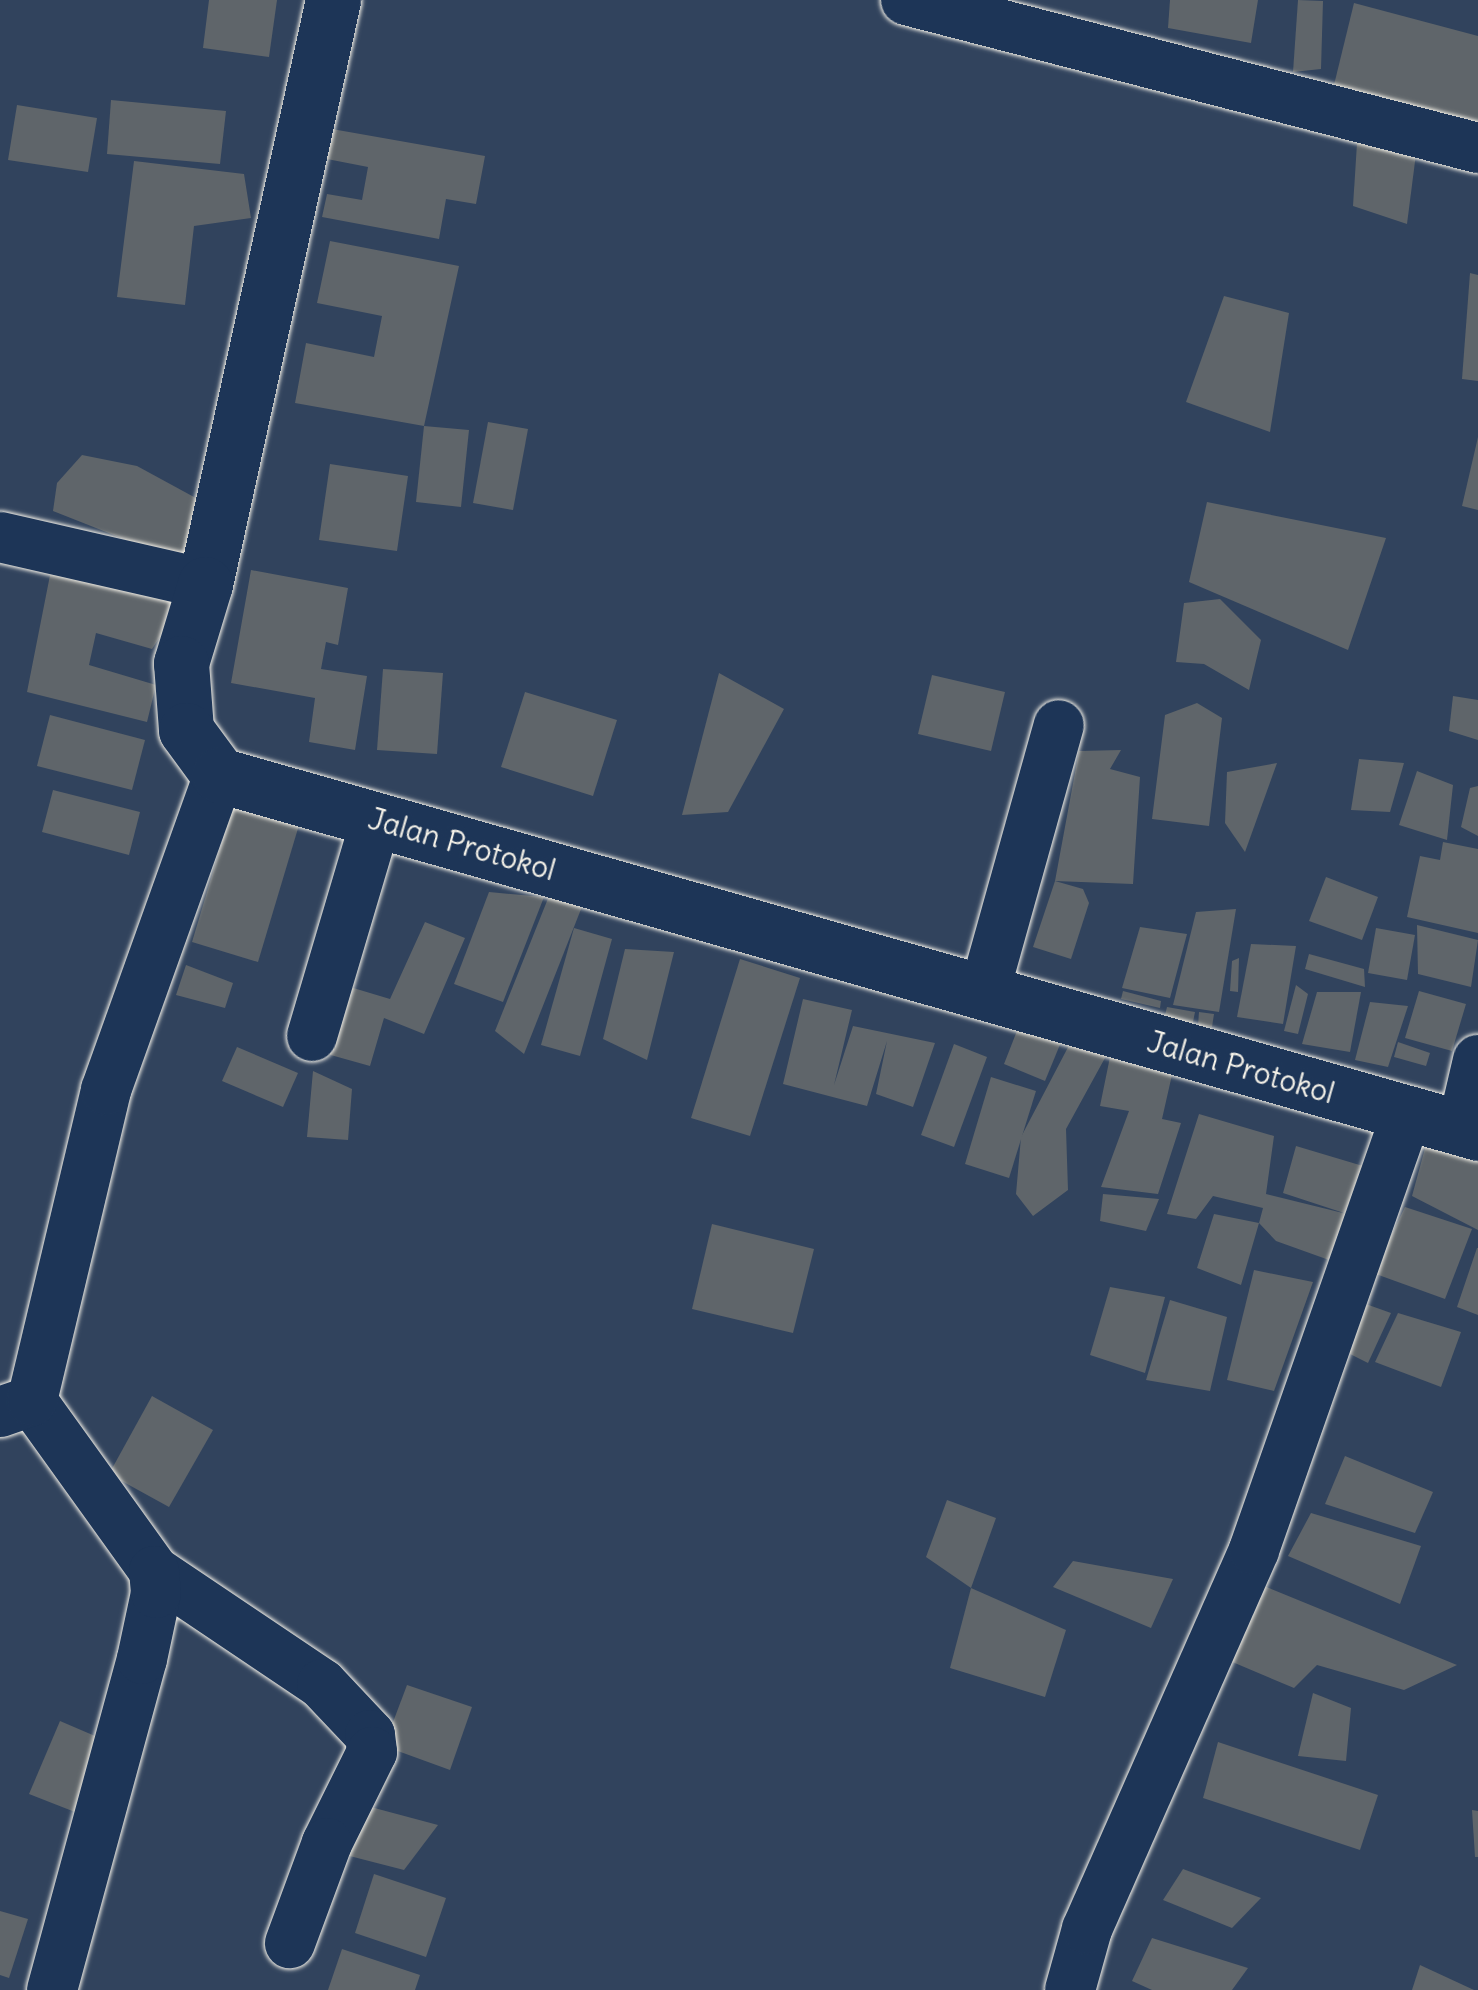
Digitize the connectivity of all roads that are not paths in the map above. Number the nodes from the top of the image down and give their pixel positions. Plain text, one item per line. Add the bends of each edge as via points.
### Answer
1 (333, 0) edge
2 (906, 0) edge
3 (1478, 148) edge
4 (0, 537) edge
5 (205, 584) junction
6 (1059, 724) dead end
7 (219, 774) junction
8 (376, 820) junction
9 (984, 993) junction
10 (312, 1036) dead end
11 (1478, 1060) edge
12 (1408, 1114) junction
13 (1470, 1131) edge
14 (16, 1406) edge
15 (154, 1571) junction
16 (290, 1943) dead end
17 (52, 1990) edge
18 (1070, 1990) edge

1 - 5 street
2 - 3 street
4 - 5 street
5 - 7 street via 181,662 179,695 186,730
6 - 9 street
7 - 8 street, Jalan Protokol
7 - 14 street via 106,1090
8 - 9 street, Jalan Protokol
8 - 10 street
9 - 12 street, Jalan Protokol
11 - 13 street
12 - 13 street, Jalan Protokol
12 - 18 street via 1254,1550 1087,1930
14 - 15 street
15 - 16 street via 322,1684 373,1742
15 - 17 street via 142,1659

